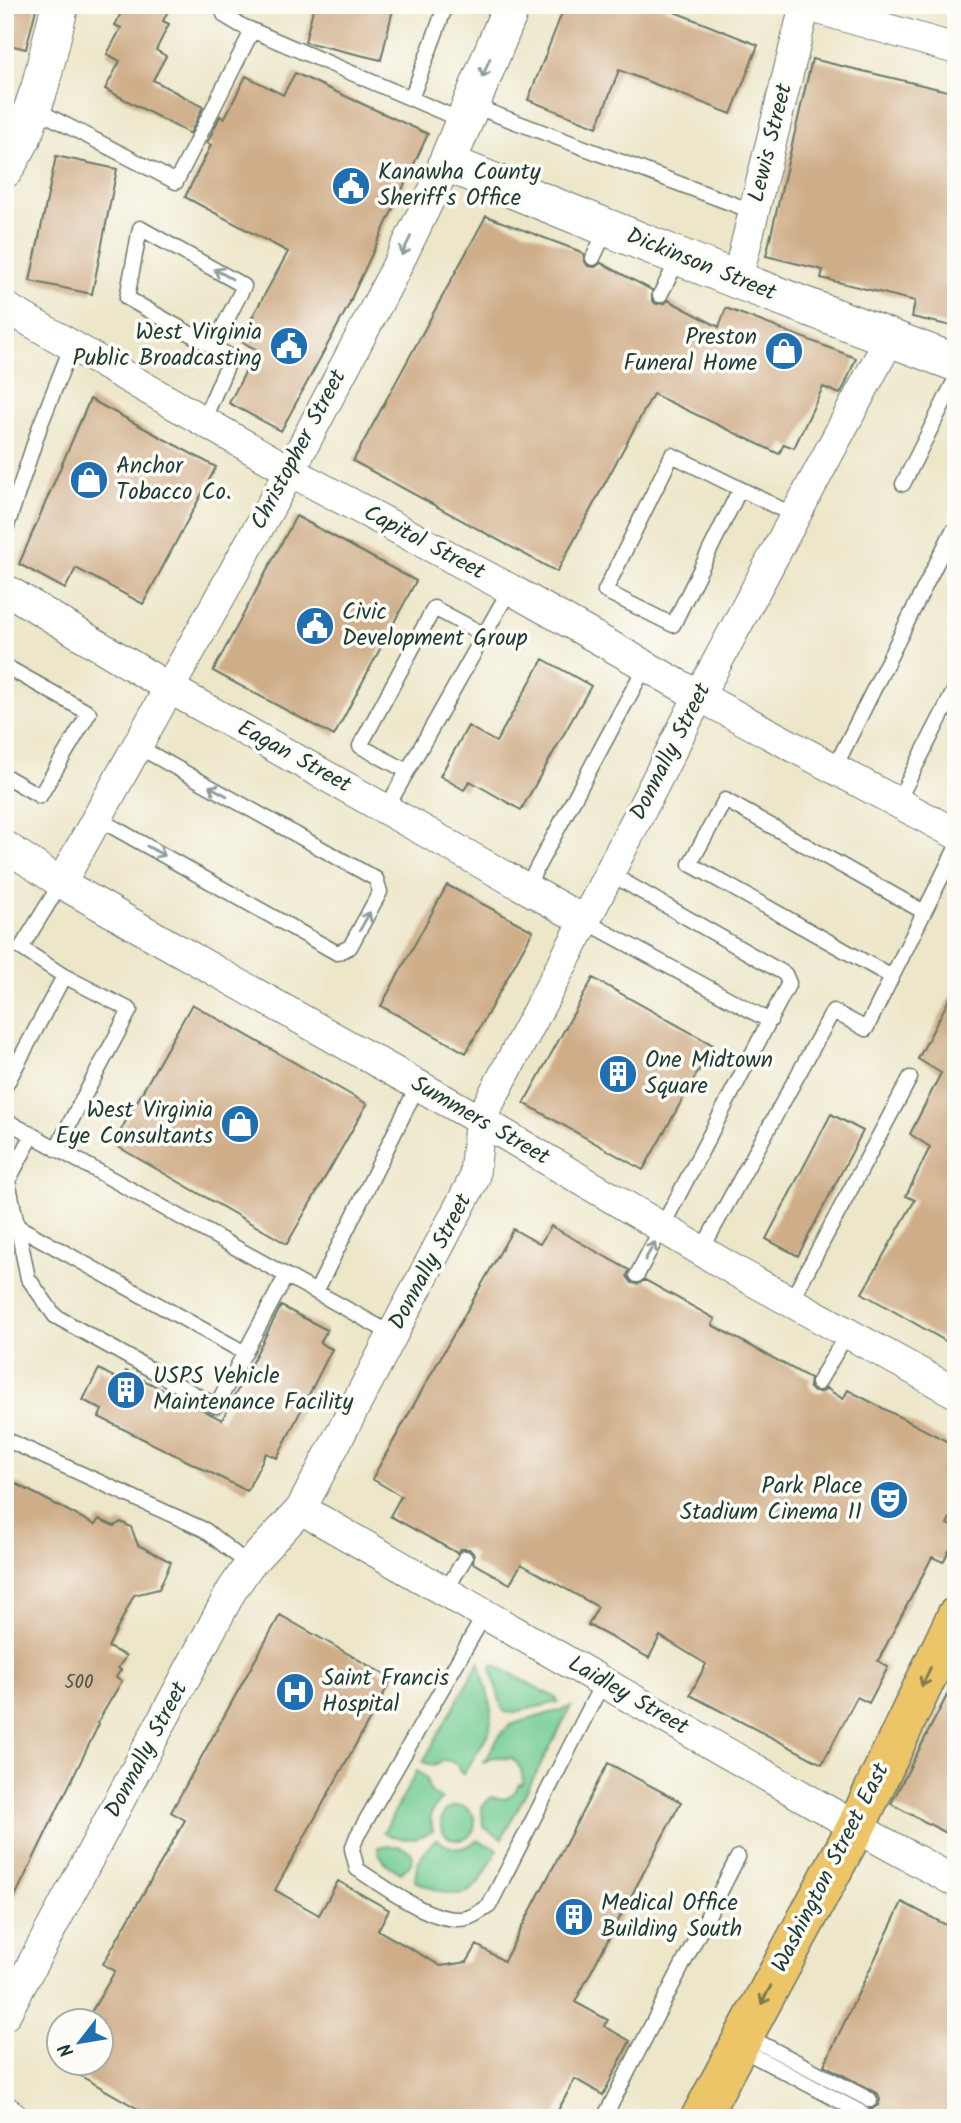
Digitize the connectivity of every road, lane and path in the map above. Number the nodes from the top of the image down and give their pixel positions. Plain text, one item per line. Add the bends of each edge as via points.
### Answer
1 (60, 5) edge
2 (220, 5) edge
3 (446, 5) edge
4 (512, 5) edge
5 (805, 5) edge
6 (252, 31) junction
7 (956, 49) edge
8 (411, 99) junction
9 (33, 108) junction
10 (467, 114) junction
11 (447, 163) junction
12 (5, 170) edge
13 (754, 212) junction
14 (680, 257) junction
15 (737, 280) junction
16 (660, 295) dead end
17 (5, 307) edge
18 (890, 338) junction
19 (72, 345) junction
20 (213, 347) junction
21 (956, 363) edge
22 (956, 378) edge
23 (203, 421) junction
24 (290, 471) junction
25 (903, 484) dead end
26 (740, 489) junction
27 (795, 516) junction
28 (952, 531) dead end
29 (5, 532) edge
30 (5, 589) edge
31 (510, 589) junction
32 (483, 634) junction
33 (646, 665) junction
34 (5, 666) edge
35 (169, 688) junction
36 (956, 688) edge
37 (699, 696) junction
38 (137, 746) junction
39 (834, 769) junction
40 (407, 771) junction
41 (5, 776) edge
42 (897, 803) junction
43 (386, 809) junction
44 (97, 818) junction
45 (956, 834) edge
46 (5, 846) edge
47 (956, 848) edge
48 (610, 873) junction
49 (61, 883) junction
50 (526, 888) junction
51 (924, 912) junction
52 (585, 921) junction
53 (64, 976) junction
54 (892, 977) junction
55 (769, 1021) junction
56 (910, 1078) dead end
57 (418, 1086) junction
58 (5, 1087) edge
59 (5, 1120) edge
60 (480, 1120) junction
61 (33, 1136) junction
62 (56, 1149) junction
63 (17, 1226) junction
64 (663, 1228) junction
65 (701, 1251) junction
66 (637, 1275) dead end
67 (286, 1276) junction
68 (316, 1292) junction
69 (791, 1301) junction
70 (848, 1332) junction
71 (392, 1334) junction
72 (245, 1353) junction
73 (818, 1383) dead end
74 (956, 1393) edge
75 (5, 1438) edge
76 (301, 1509) junction
77 (465, 1558) dead end
78 (249, 1565) junction
79 (445, 1591) junction
80 (485, 1614) junction
81 (956, 1616) edge
82 (603, 1682) junction
83 (856, 1827) junction
84 (738, 1857) dead end
85 (956, 1882) edge
86 (5, 2015) edge
87 (741, 2041) junction
88 (867, 2107) dead end
89 (604, 2118) edge
90 (700, 2118) edge

1 - 9 street
2 - 6 lane via 225,16
3 - 8 lane
4 -> 10 street, Christopher Street
5 - 7 street
5 - 13 street, Lewis Street
6 - 8 lane
6 - 9 lane via 176,182
8 - 10 lane
9 - 12 street
10 - 11 street, Christopher Street
10 - 13 lane
11 - 14 street, Dickinson Street via 600,243
11 -> 24 street, Christopher Street
13 - 15 street, Lewis Street
14 - 15 street, Dickinson Street
14 - 16 lane
15 - 18 street, Dickinson Street
17 - 19 street, Capitol Street
18 - 21 street, Dickinson Street
18 - 27 street, Donnally Street
19 - 23 street, Capitol Street
19 - 29 lane
20 -> 20 lane via 244,286 140,228 127,298
20 - 23 lane via 231,357
22 - 25 lane
23 - 24 street, Capitol Street
24 - 31 street, Capitol Street
24 - 35 street, Christopher Street
26 - 26 lane via 672,455 605,591 673,625
26 - 27 lane
27 - 37 street, Donnally Street
28 - 39 lane
30 - 35 street, Eagan Street
31 - 32 lane
31 - 33 street, Capitol Street
32 - 40 lane
32 - 40 lane via 434,608 360,746
33 - 37 street, Capitol Street
33 - 50 lane
34 - 41 lane via 89,713 40,796
35 - 38 street, Christopher Street
35 - 43 street, Eagan Street
36 - 42 lane
37 - 39 street, Capitol Street
37 - 48 street, Donnally Street
38 - 44 street, Christopher Street
44 -> 38 lane via 337,953 351,947 380,892 376,879
39 - 42 street, Capitol Street
40 - 43 lane
42 - 45 street, Capitol Street
43 - 50 street, Eagan Street
44 - 49 street, Christopher Street
46 - 49 street, Summers Street
47 - 51 lane
48 - 52 street, Donnally Street
48 - 55 lane via 785,974 789,984
49 - 53 lane via 21,948
49 - 57 street, Summers Street
50 - 52 street, Eagan Street
51 - 54 lane
51 - 54 lane via 725,800 690,864
52 - 55 lane
52 - 60 street, Donnally Street
53 - 58 lane
53 - 62 lane via 130,1010
54 - 65 lane via 866,1029 833,1011
55 - 64 lane
56 - 69 lane
57 - 60 street, Summers Street
57 - 68 lane
59 - 61 lane
60 - 64 street, Summers Street
60 - 71 street, Donnally Street via 474,1179
61 - 62 lane
61 - 63 lane via 8,1181
62 - 67 lane
63 - 72 lane
63 - 72 lane via 28,1278 55,1316 216,1406
64 - 65 street, Summers Street
66 -> 64 lane
65 - 69 street, Summers Street
67 - 68 lane
67 - 72 lane
68 - 71 lane
69 - 70 street, Summers Street
70 - 73 lane
70 - 74 street, Summers Street
71 - 76 street, Donnally Street
75 - 78 lane via 205,1530
76 - 78 street, Donnally Street
76 - 79 street, Laidley Street
77 - 79 lane
78 - 86 street, Donnally Street
79 - 80 street, Laidley Street
80 - 82 street, Laidley Street
80 - 82 lane via 352,1849 357,1869 403,1898 449,1918 468,1918 489,1906
81 -> 83 main road, Washington Street East
82 - 83 street, Laidley Street
83 - 85 street, Laidley Street
83 -> 87 main road, Washington Street East
84 - 89 lane
87 - 88 lane
87 - 90 main road, Washington Street East

